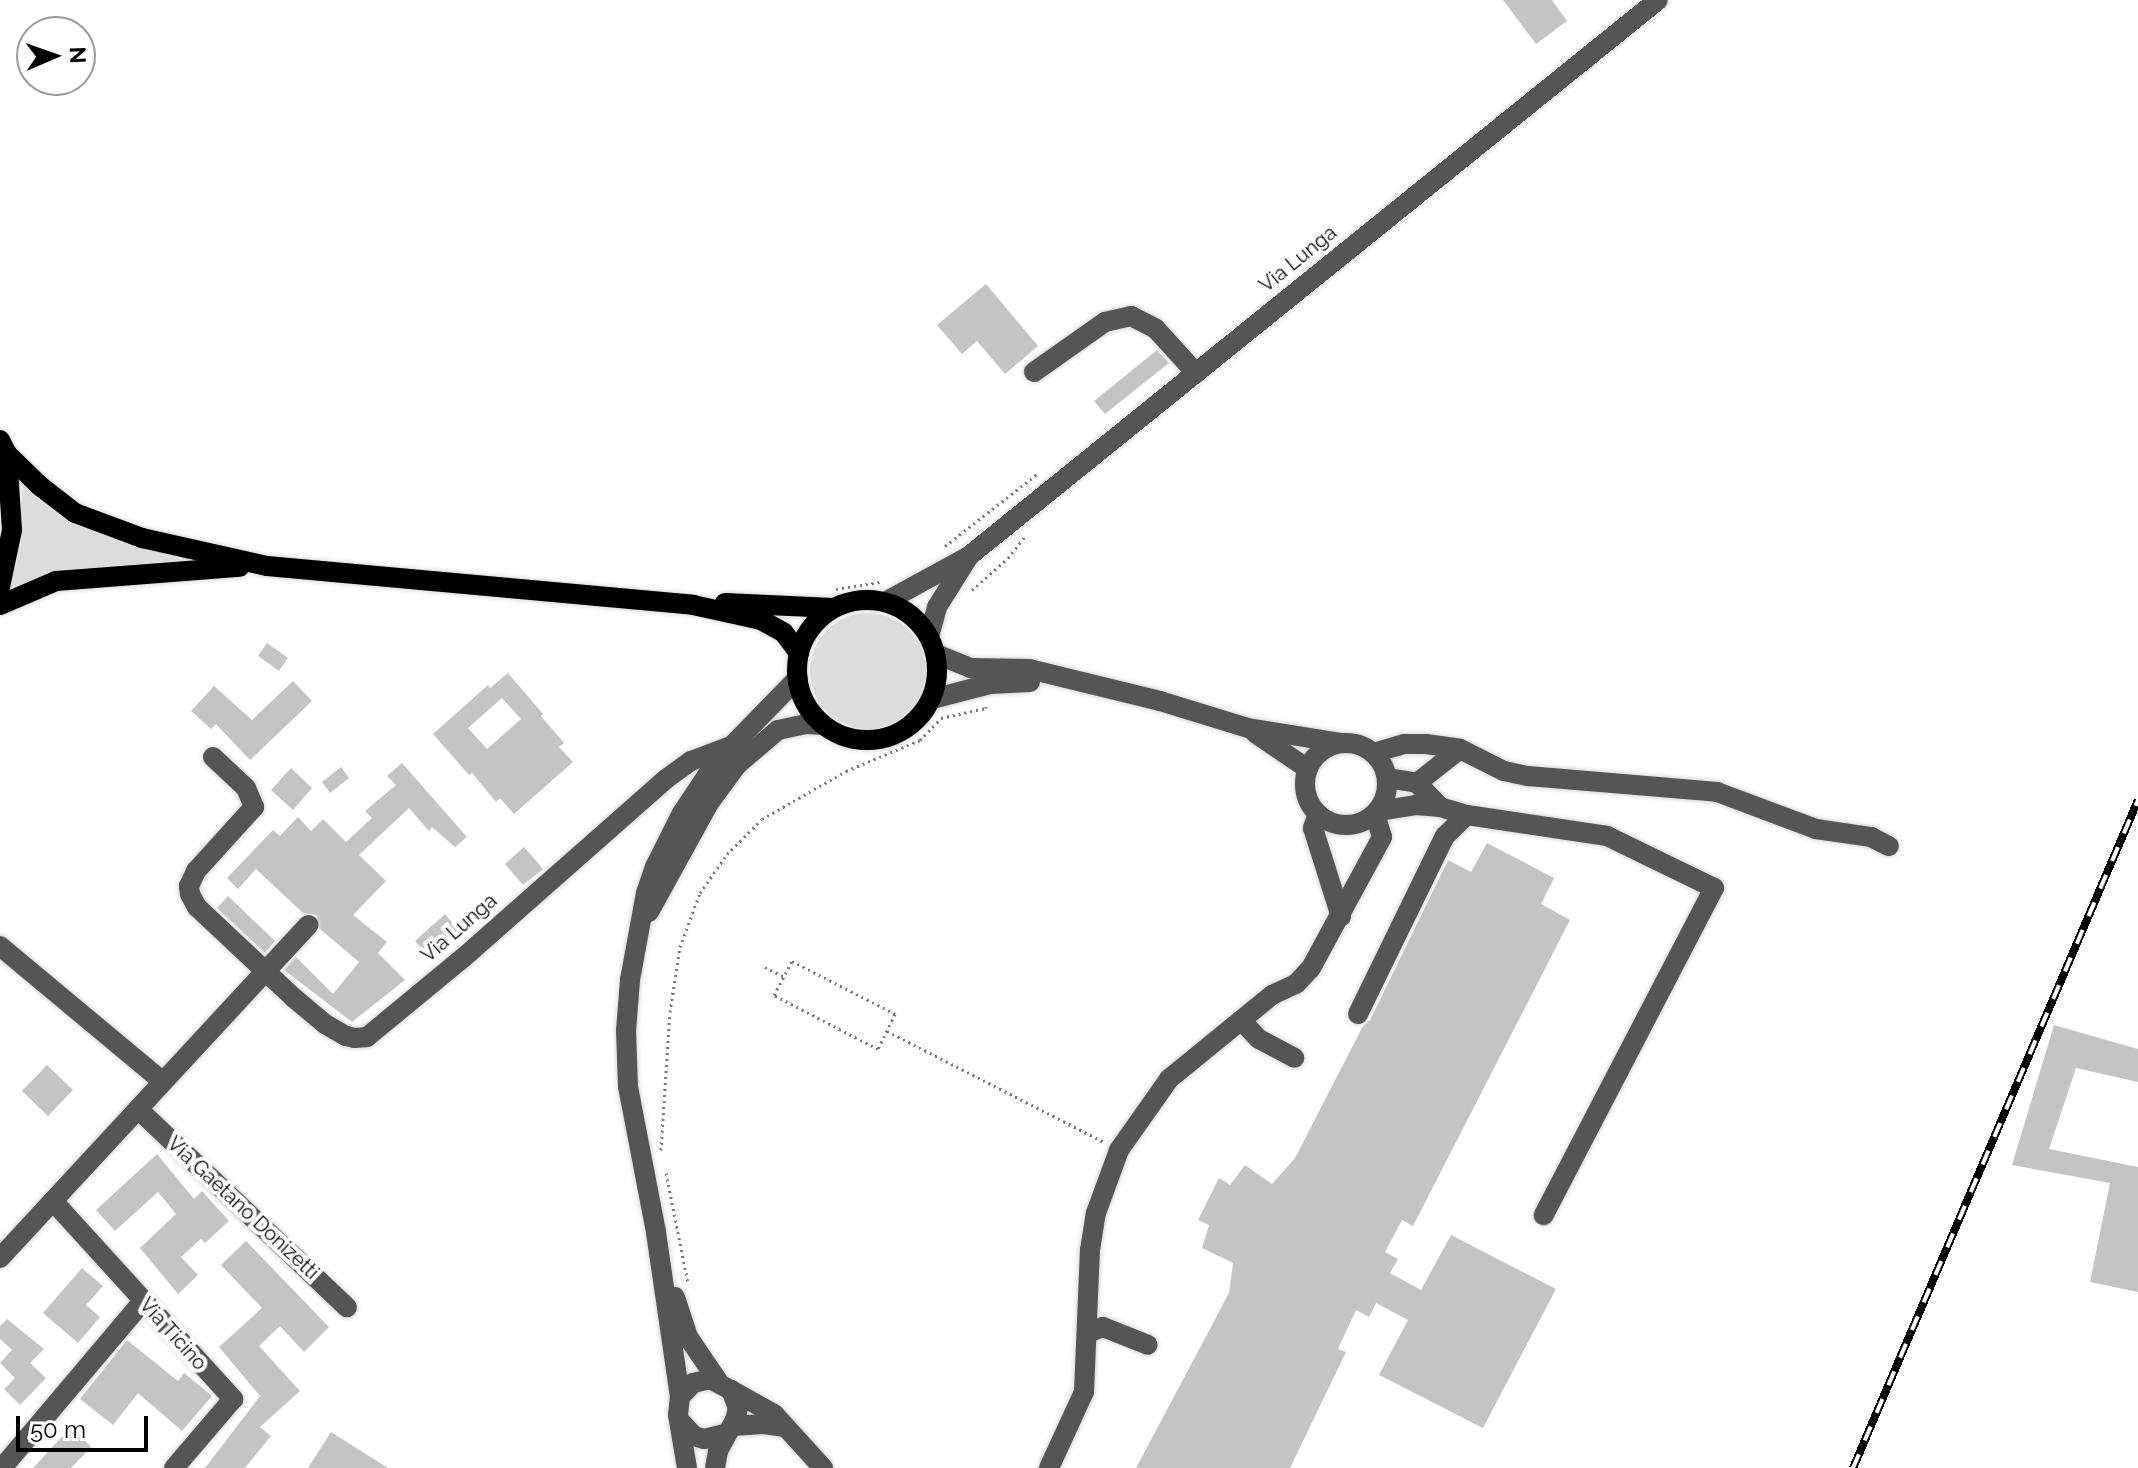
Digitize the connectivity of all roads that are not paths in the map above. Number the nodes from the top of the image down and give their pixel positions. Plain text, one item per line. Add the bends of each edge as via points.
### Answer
1 (1658, 0) edge
2 (1034, 372) dead end
3 (1196, 373) junction
4 (3, 447) edge
5 (969, 556) junction
6 (267, 566) junction
7 (0, 587) edge
8 (885, 602) junction
9 (0, 605) edge
10 (693, 605) junction
11 (833, 608) junction
12 (933, 646) junction
13 (799, 653) junction
14 (798, 678) junction
15 (1087, 683) junction
16 (932, 699) junction
17 (823, 725) junction
18 (1248, 728) junction
19 (1342, 743) junction
20 (731, 746) junction
21 (1460, 749) junction
22 (1373, 753) junction
23 (213, 757) dead end
24 (1308, 769) junction
25 (676, 773) junction
26 (1387, 778) junction
27 (702, 781) junction
28 (1417, 783) junction
29 (1440, 807) junction
30 (1377, 812) junction
31 (1318, 814) junction
32 (1467, 815) junction
33 (1889, 846) dead end
34 (1341, 917) junction
35 (308, 925) dead end
36 (642, 926) junction
37 (0, 946) edge
38 (265, 972) junction
39 (1358, 1014) dead end
40 (1241, 1020) junction
41 (1294, 1058) dead end
42 (163, 1082) junction
43 (138, 1109) junction
44 (53, 1201) junction
45 (1544, 1215) dead end
46 (656, 1232) junction
47 (0, 1258) edge
48 (143, 1301) junction
49 (347, 1307) dead end
50 (1088, 1333) junction
51 (1148, 1345) dead end
52 (724, 1385) junction
53 (680, 1397) junction
54 (681, 1422) junction
55 (784, 1427) junction
56 (728, 1430) junction
57 (2, 1468) edge
58 (174, 1468) edge
59 (687, 1468) edge
60 (715, 1468) edge
61 (823, 1468) edge
62 (1049, 1468) edge

1 - 3 street, Via Lunga
2 - 3 street via 1105,322 1131,316 1155,328
3 - 5 street, Via Lunga
4 - 6 main road via 75,513 142,538
4 - 7 main road via 12,530
5 - 8 street, Via Lunga
5 - 12 street, Via Lunga via 937,607
6 - 9 main road via 56,581
6 - 10 main road
8 - 11 main road, Via Lunga via 854,601
8 - 12 main road via 910,614
10 - 11 main road, Via Lunga
10 - 13 main road via 761,620 784,633
11 - 13 main road via 807,633
12 - 15 street via 971,668 1029,669
12 - 16 main road, Via Lunga via 937,673
13 - 14 main road
14 - 17 main road via 808,708
14 - 20 street, Via Lunga
15 - 16 street via 990,684
15 - 18 street
16 - 17 main road, Via Lunga via 916,720 884,738 850,738
17 - 36 street, Via Lunga via 778,730 737,765 709,803
18 - 19 street
18 - 24 street
19 - 22 street
19 - 24 street via 1321,751
20 - 25 street, Via Lunga via 705,754
20 - 27 street, Via Lunga
21 - 22 street via 1404,744
21 - 28 street
21 - 33 street via 1504,771 1528,776 1717,792 1816,829 1871,837
22 - 26 street
23 - 38 street, Via Lunga via 246,788 254,807 196,871 190,894
24 - 31 street via 1307,797
25 - 27 street
25 - 38 street, Via Lunga via 367,1037 346,1036 325,1024
26 - 28 street
26 - 30 street
27 - 36 street, Via Lunga via 655,867
28 - 29 street
29 - 30 street
29 - 32 street
30 - 31 street via 1365,821 1340,825
30 - 34 street via 1382,837
31 - 34 street via 1313,828
32 - 39 street via 1445,836
32 - 45 street via 1607,836 1714,888
34 - 40 street via 1296,984
35 - 38 street
36 - 46 street, Via Lunga via 630,980 626,1057
37 - 42 street
38 - 42 street
40 - 41 street via 1259,1039
40 - 50 street via 1169,1079 1119,1150 1096,1213
42 - 43 street
43 - 44 street
43 - 49 street, Via Gaetano Donizetti
44 - 47 street
44 - 48 street, Via Ticino
46 - 52 street, Via Lunga via 688,1337
46 - 53 street, Via Lunga
48 - 57 street
48 - 58 street, Via Ticino via 233,1399
50 - 51 street via 1103,1327
50 - 62 street via 1084,1392
52 - 53 street via 693,1383
52 - 55 street via 774,1414
52 - 56 street via 738,1408
53 - 54 street
54 - 56 street via 704,1439
54 - 59 street
55 - 56 street
55 - 61 street
56 - 60 street

